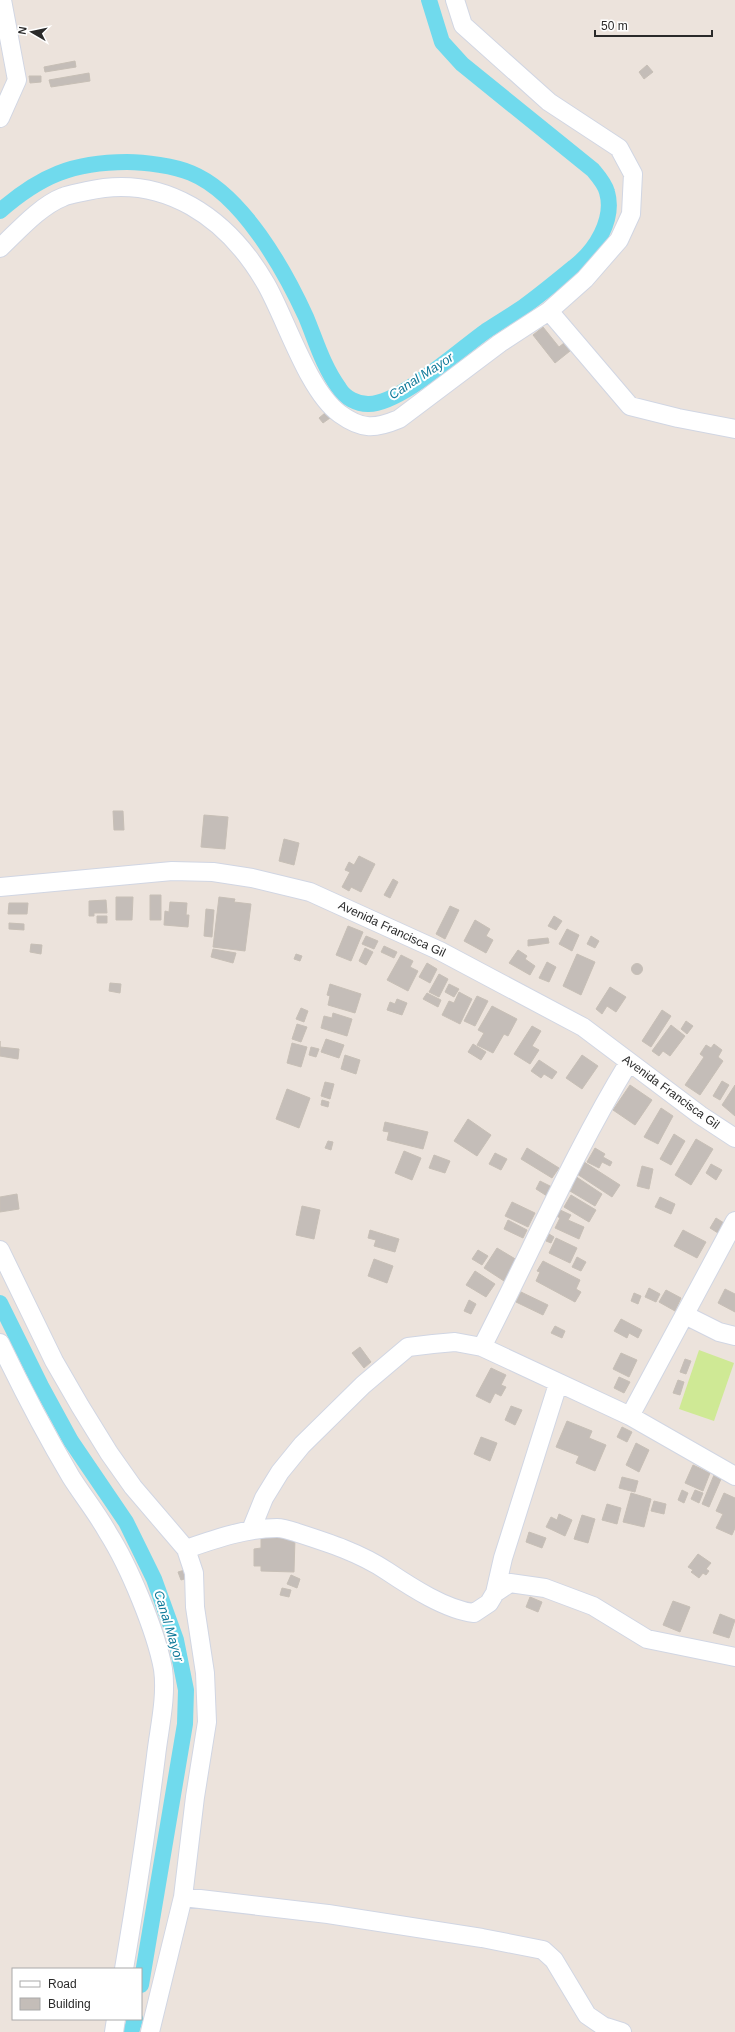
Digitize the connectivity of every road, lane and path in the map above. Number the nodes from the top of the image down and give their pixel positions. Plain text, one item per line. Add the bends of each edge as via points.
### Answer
1 (2, 0) edge
2 (455, 0) edge
3 (0, 118) edge
4 (0, 248) edge
5 (549, 311) junction
6 (735, 429) edge
7 (0, 888) edge
8 (629, 1062) junction
9 (735, 1138) edge
10 (735, 1221) edge
11 (0, 1250) edge
12 (685, 1315) junction
13 (735, 1336) edge
14 (0, 1343) edge
15 (482, 1347) junction
16 (558, 1384) junction
17 (630, 1416) junction
18 (735, 1476) edge
19 (251, 1530) junction
20 (186, 1549) junction
21 (495, 1593) junction
22 (735, 1658) edge
23 (183, 1897) junction
24 (124, 1968) edge
25 (116, 2020) edge
26 (114, 2032) edge
27 (150, 2032) edge
28 (622, 2032) edge

1 - 3 street via 17,80
2 - 5 street via 462,25 549,102 619,148 633,174 631,214 619,240 585,279
4 - 5 street via 38,212 63,197 84,192 106,187 132,187 163,192 189,204 214,221 250,257 280,310 321,394 339,414 355,423 368,426 381,427 399,419 500,343
5 - 6 street via 630,406
7 - 8 street, Avenida Francisca Gil via 172,872 213,872 310,892 440,951 524,994 583,1027
8 - 9 street, Avenida Francisca Gil
8 - 15 street via 605,1101 553,1200 524,1265
10 - 12 street
11 - 20 street via 54,1361 109,1453 133,1487
12 - 13 street via 719,1332
12 - 17 street
14 - 24 street via 36,1418 112,1541 136,1589 163,1671 155,1764
15 - 16 street
15 - 19 street via 455,1342 408,1347 363,1385 302,1445 280,1472 264,1498
16 - 17 street
16 - 21 street via 503,1558
17 - 18 street
19 - 20 street
19 - 21 street via 279,1528 346,1550 460,1612 474,1613 489,1603
20 - 23 street via 194,1573 195,1607 205,1673 207,1722
21 - 22 street via 510,1583 545,1588 593,1606 647,1639
23 - 27 street
23 - 28 street via 328,1914 475,1936 543,1950 554,1960 587,2016 604,2026
25 - 26 street

